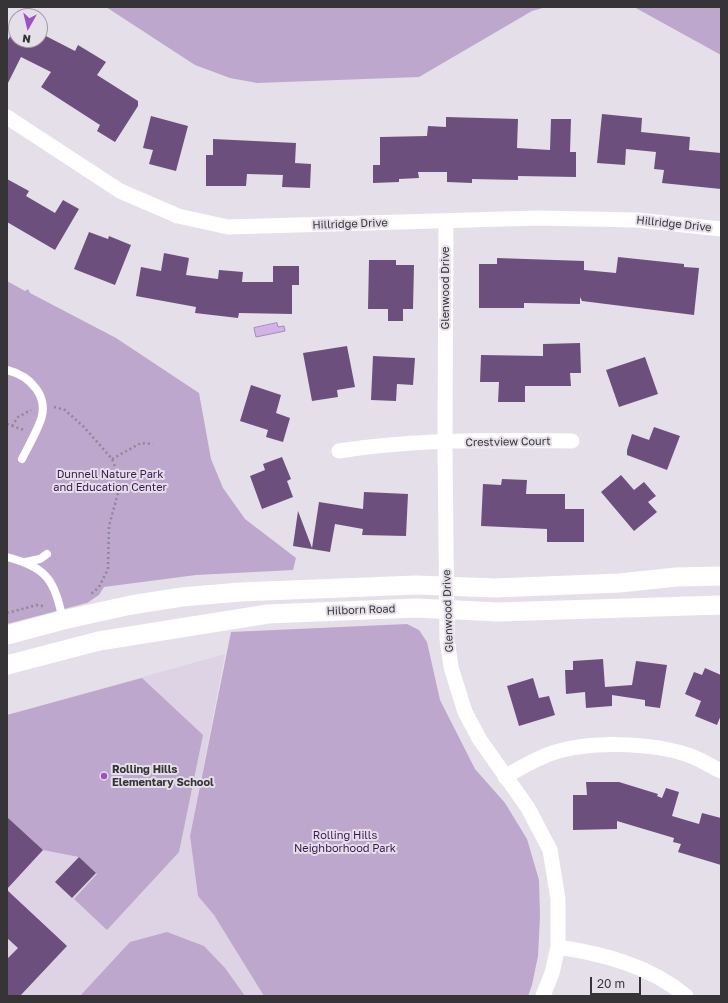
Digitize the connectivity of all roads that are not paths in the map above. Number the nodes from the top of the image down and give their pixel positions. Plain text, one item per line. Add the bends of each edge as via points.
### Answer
1 (7, 117) edge
2 (446, 221) junction
3 (721, 229) edge
4 (7, 370) edge
5 (572, 441) dead end
6 (444, 442) junction
7 (339, 451) dead end
8 (22, 459) dead end
9 (47, 554) dead end
10 (7, 557) edge
11 (25, 562) junction
12 (721, 576) edge
13 (447, 586) junction
14 (721, 605) edge
15 (446, 610) junction
16 (63, 620) junction
17 (7, 635) edge
18 (7, 665) edge
19 (721, 771) edge
20 (504, 778) junction
21 (558, 946) junction
22 (543, 996) edge
23 (686, 996) edge

1 - 2 street, Hillridge Drive via 120,191 178,216 228,227
2 - 3 street, Hillridge Drive via 538,218 637,220
2 - 6 street, Glenwood Drive
4 - 8 lane via 30,380 39,393 42,407 41,421
5 - 6 street, Crestview Court
6 - 7 street, Crestview Court via 380,444
6 - 13 street, Glenwood Drive
9 - 11 lane via 40,559
10 - 11 lane
11 - 16 lane via 49,578 55,589
12 - 13 street via 495,588
13 - 15 street, Glenwood Drive
13 - 16 street via 363,586 182,597
14 - 15 street, Hilborn Road via 498,612
15 - 18 street, Hilborn Road via 416,608 268,614 99,641
15 - 20 street, Glenwood Drive via 451,667 465,712
16 - 17 street
19 - 20 street via 691,756 654,747 601,744 549,754
20 - 21 street, Glenwood Drive via 528,808 550,850 558,899
21 - 22 street, Glenwood Drive via 552,973
21 - 23 street via 608,957 648,970

